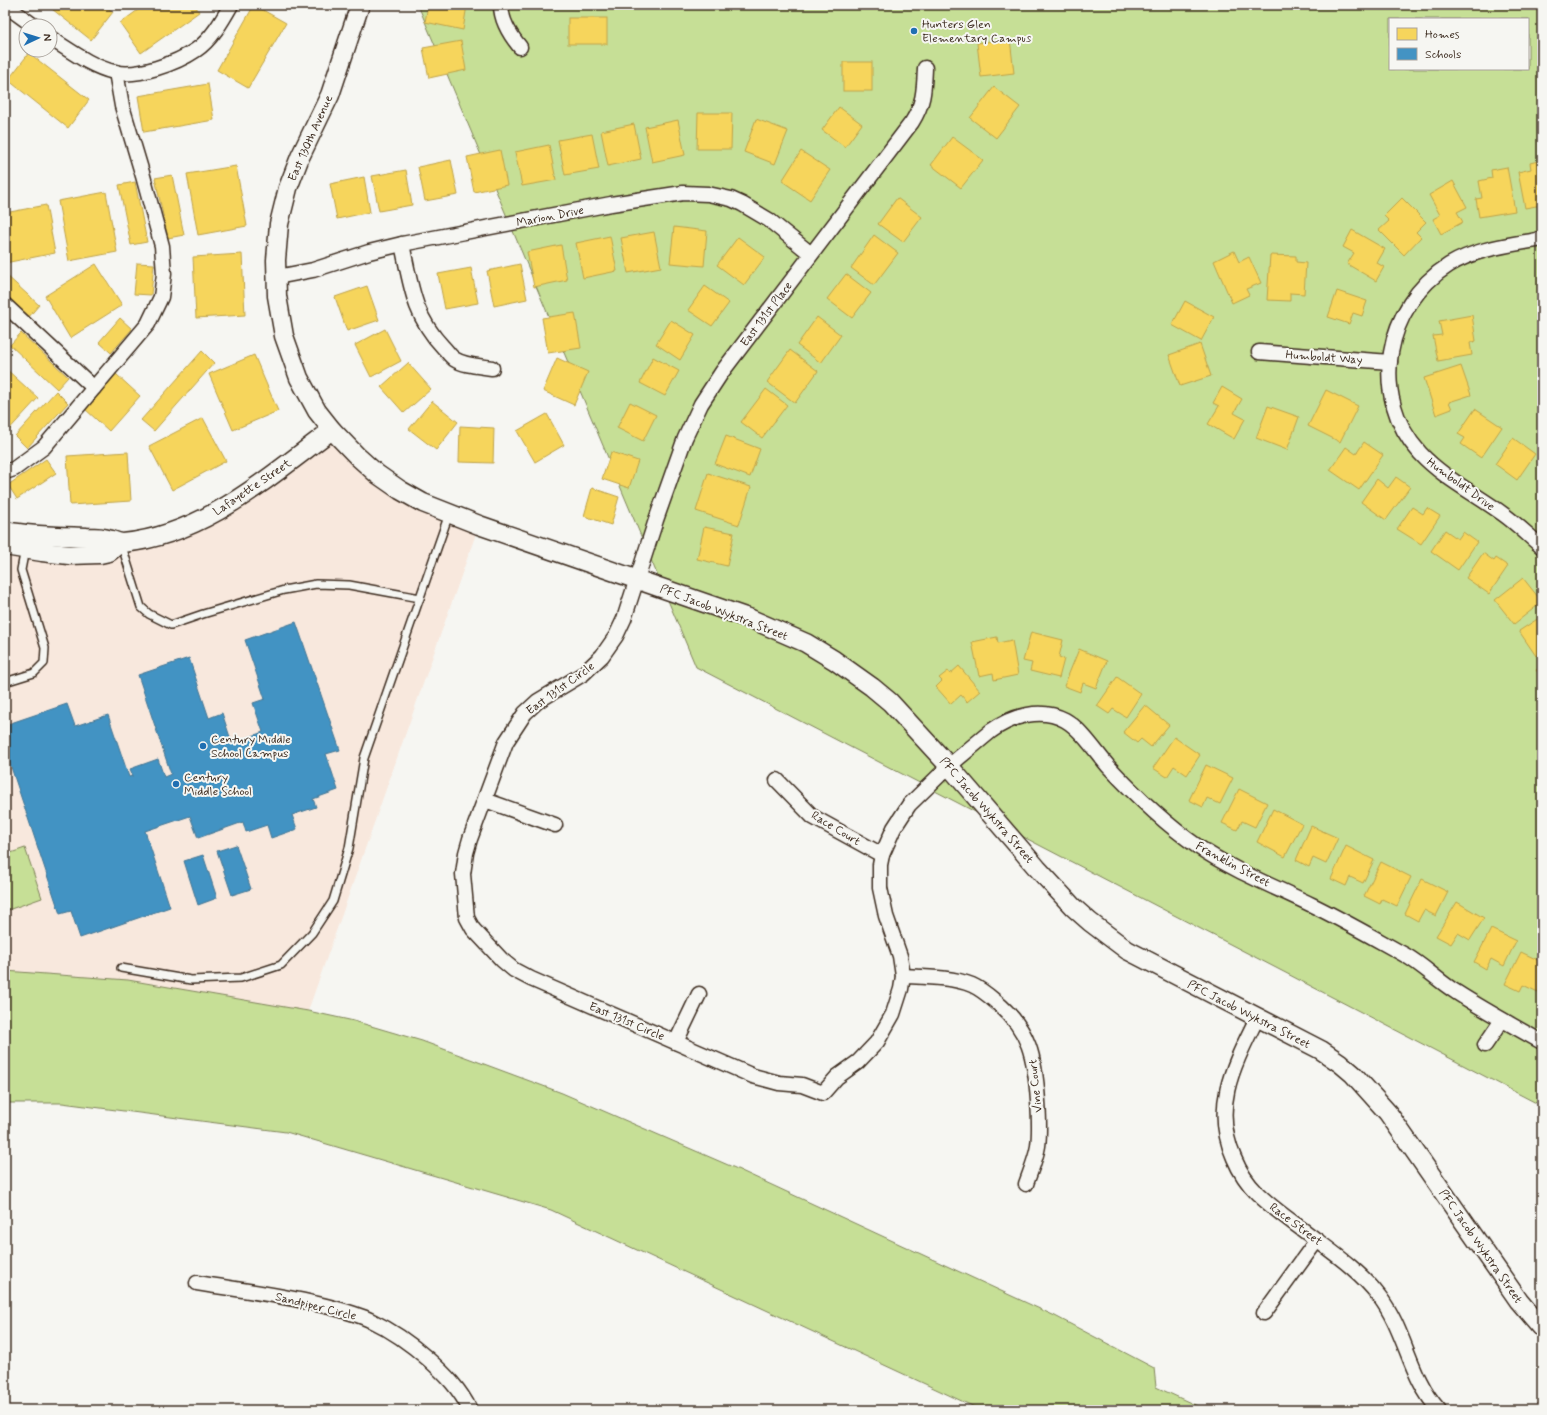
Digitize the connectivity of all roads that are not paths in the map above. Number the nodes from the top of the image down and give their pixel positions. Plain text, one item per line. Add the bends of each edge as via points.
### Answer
1 (5, 5) edge
2 (231, 5) edge
3 (360, 5) edge
4 (501, 5) edge
5 (23, 18) edge
6 (58, 43) edge
7 (520, 47) dead end
8 (925, 68) dead end
9 (116, 72) junction
10 (1542, 239) edge
11 (402, 244) junction
12 (811, 254) junction
13 (277, 277) junction
14 (5, 305) edge
15 (1259, 352) dead end
16 (1390, 362) junction
17 (492, 368) dead end
18 (94, 388) junction
19 (332, 430) junction
20 (5, 472) edge
21 (449, 514) junction
22 (5, 531) edge
23 (120, 543) junction
24 (5, 546) edge
25 (1542, 547) edge
26 (25, 549) junction
27 (637, 579) junction
28 (420, 598) junction
29 (5, 682) edge
30 (949, 766) junction
31 (777, 780) dead end
32 (485, 800) junction
33 (555, 825) dead end
34 (882, 855) junction
35 (121, 968) dead end
36 (903, 976) junction
37 (699, 994) dead end
38 (1257, 1018) junction
39 (1502, 1020) junction
40 (676, 1042) junction
41 (1542, 1042) edge
42 (1485, 1045) dead end
43 (1026, 1184) dead end
44 (1317, 1240) junction
45 (197, 1283) dead end
46 (1264, 1313) dead end
47 (1542, 1328) edge
48 (470, 1410) edge
49 (1439, 1410) edge

1 - 5 street
2 - 9 street via 219,27 196,50 144,72
3 - 13 street, East 130th Avenue via 330,95 288,188 279,224
4 - 7 street via 506,28
6 - 9 street via 88,63
8 - 12 street, East 131st Place via 924,90 918,112
9 - 18 street via 122,106 162,246 164,274 161,298 148,324
10 - 16 street, Humboldt Drive via 1475,253 1450,264 1427,283 1411,301 1398,324
11 - 12 street, Marion Drive via 611,204 683,193 708,194 742,204 769,220
11 - 13 street, Marion Drive via 313,270
11 - 17 street via 416,308 436,340 454,359
12 - 27 street, East 131st Place via 701,404 682,446
13 - 19 street, East 130th Avenue via 280,318 291,358 317,411
14 - 18 street
15 - 16 street, Humboldt Way
16 - 25 street, Humboldt Drive via 1392,402 1406,436 1430,464 1503,514
18 - 20 street via 44,448 14,469
19 - 21 street, PFC Jacob Wykstra Street via 367,465 400,490
19 - 23 street, Lafayette Street via 234,502 208,516 166,534
21 - 27 street, PFC Jacob Wykstra Street
21 - 28 lane
22 - 23 street, Lafayette Street via 27,535 107,538
23 - 26 street, Lafayette Street via 109,552 100,554 69,555
23 - 28 lane via 141,607 171,625 284,590 316,584 349,586
24 - 26 street, Lafayette Street
26 - 29 lane via 21,570 45,648 44,663 34,673
27 - 30 street, PFC Jacob Wykstra Street via 751,619 806,643 834,660 890,702
27 - 32 street, East 131st Circle via 616,636 602,656 583,674 538,701 524,713 506,742
28 - 35 lane via 364,758 349,848 333,901 312,934 281,965 241,978 191,980
30 - 34 street, East 131st Circle via 909,805 894,828
30 - 38 street, PFC Jacob Wykstra Street via 1037,868 1090,922 1127,950
30 - 39 street, Franklin Street via 991,731 1013,718 1029,714 1054,716 1066,721 1149,808 1196,846 1411,958 1455,992
31 - 34 street, Race Court via 813,817
32 - 33 street
32 - 40 street, East 131st Circle via 466,853 463,874 467,918 472,928 502,960 530,979
34 - 36 street, East 131st Circle via 880,888 886,916 900,956
36 - 40 street, East 131st Circle via 894,1014 877,1042 858,1062 837,1077 823,1093 802,1085 779,1083 753,1076
36 - 43 street, Vine Court via 931,977 972,985 1005,1009 1018,1023 1028,1044 1036,1072 1040,1133 1038,1148
37 - 40 street
38 - 44 street, Race Street via 1238,1055 1225,1093 1224,1121 1230,1148 1238,1167 1257,1193
38 - 47 street, PFC Jacob Wykstra Street via 1334,1058 1369,1090 1392,1119 1518,1301
39 - 41 street, Franklin Street
39 - 42 street
44 - 46 street
44 - 49 street, Race Street via 1363,1278 1379,1296 1392,1316 1423,1390
45 - 48 street, Sandpiper Circle via 299,1299 372,1321 412,1346 443,1372 465,1398

